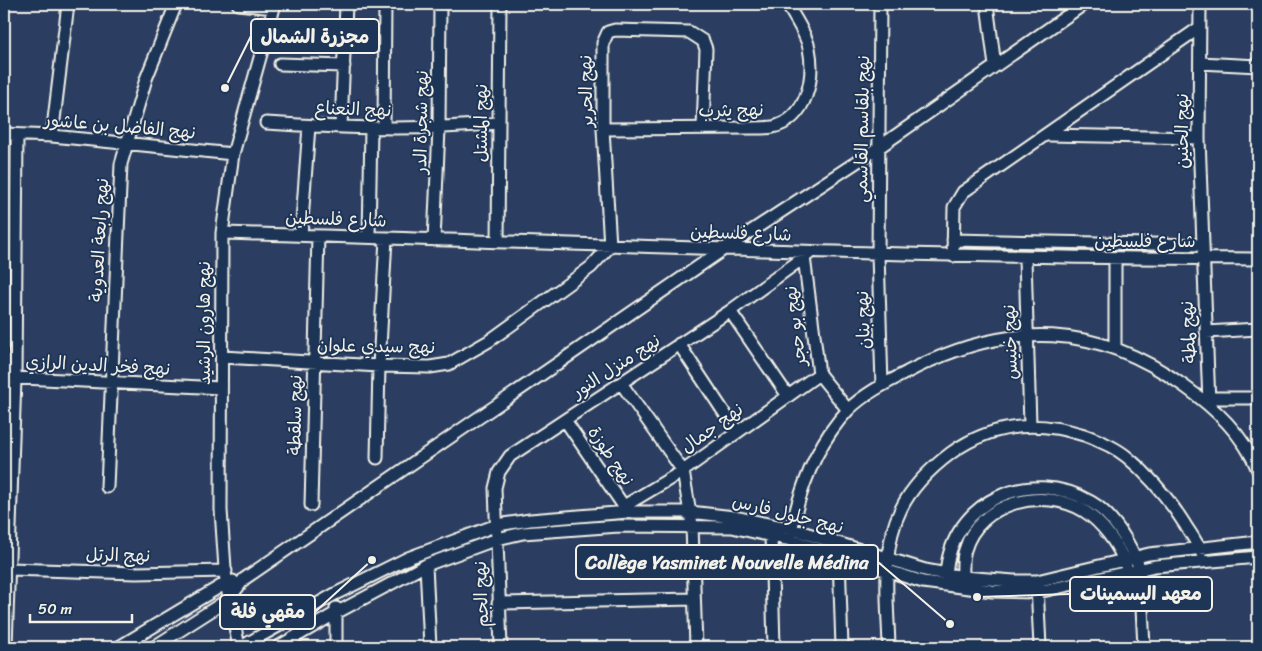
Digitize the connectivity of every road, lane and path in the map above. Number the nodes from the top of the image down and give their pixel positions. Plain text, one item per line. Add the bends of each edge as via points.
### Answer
1 (68, 4) edge
2 (176, 4) edge
3 (238, 4) edge
4 (346, 4) edge
5 (385, 4) edge
6 (440, 4) edge
7 (500, 4) edge
8 (787, 4) edge
9 (880, 4) edge
10 (987, 4) edge
11 (1084, 4) edge
12 (1200, 4) edge
13 (274, 6) edge
14 (1199, 28) junction
15 (1200, 63) junction
16 (280, 64) dead end
17 (344, 66) junction
18 (995, 66) junction
19 (1258, 66) edge
20 (266, 122) dead end
21 (498, 123) junction
22 (310, 126) junction
23 (341, 127) junction
24 (370, 128) junction
25 (384, 128) junction
26 (703, 128) junction
27 (439, 129) junction
28 (603, 129) junction
29 (4, 134) edge
30 (18, 134) junction
31 (1048, 135) junction
32 (52, 136) junction
33 (1199, 138) junction
34 (126, 144) junction
35 (878, 148) junction
36 (233, 154) junction
37 (222, 233) junction
38 (301, 235) junction
39 (318, 236) junction
40 (369, 236) junction
41 (386, 238) junction
42 (434, 240) junction
43 (953, 240) junction
44 (498, 242) junction
45 (1202, 244) junction
46 (610, 246) junction
47 (724, 249) junction
48 (878, 254) junction
49 (807, 255) junction
50 (953, 256) junction
51 (1025, 258) junction
52 (1115, 258) junction
53 (1202, 259) junction
54 (1258, 259) edge
55 (730, 311) junction
56 (1258, 329) edge
57 (1206, 332) junction
58 (1028, 334) junction
59 (680, 344) junction
60 (1115, 348) junction
61 (222, 357) junction
62 (314, 363) junction
63 (379, 366) junction
64 (819, 374) junction
65 (10, 377) edge
66 (621, 383) junction
67 (111, 384) junction
68 (882, 384) junction
69 (221, 388) junction
70 (788, 396) junction
71 (1258, 398) edge
72 (1209, 401) junction
73 (848, 410) junction
74 (565, 420) junction
75 (1030, 425) junction
76 (737, 432) junction
77 (377, 458) dead end
78 (1258, 467) edge
79 (683, 471) junction
80 (107, 488) dead end
81 (311, 505) dead end
82 (626, 509) junction
83 (690, 512) junction
84 (692, 525) junction
85 (497, 526) junction
86 (791, 534) junction
87 (771, 535) junction
88 (497, 538) junction
89 (1258, 542) edge
90 (1199, 548) junction
91 (839, 557) junction
92 (1258, 557) edge
93 (887, 559) junction
94 (1130, 559) junction
95 (1204, 561) junction
96 (426, 565) junction
97 (10, 569) junction
98 (1134, 571) junction
99 (887, 572) junction
100 (946, 574) junction
101 (226, 577) junction
102 (963, 577) junction
103 (244, 579) junction
104 (1038, 587) junction
105 (335, 594) junction
106 (229, 599) junction
107 (694, 599) junction
108 (498, 603) junction
109 (336, 613) junction
110 (6, 647) edge
111 (119, 647) edge
112 (154, 647) edge
113 (240, 647) edge
114 (278, 647) edge
115 (336, 647) edge
116 (430, 647) edge
117 (502, 647) edge
118 (696, 647) edge
119 (774, 647) edge
120 (842, 647) edge
121 (889, 647) edge
122 (1040, 647) edge
123 (1144, 647) edge

1 - 32 street
2 - 34 street, نهج رابعة العدوية via 149,71
3 - 13 street
4 - 17 street
5 - 25 street
6 - 27 street, نهج شجرة الدر
7 - 21 street, نهج المشتل
8 - 26 street, نهج يثرب via 809,47 812,74 804,102 788,120 773,127
9 - 35 street, نهج بلقاسم القاسمي
10 - 18 street
11 - 18 street
12 - 14 street, نهج الحنين
13 - 36 street, نهج هارون الرشيد
14 - 15 street, نهج الحنين
14 - 31 street
15 - 19 street
15 - 33 street, نهج الحنين
16 - 17 street
17 - 23 street
18 - 35 street
20 - 22 street, نهج النعناع
21 - 27 street, نهج النعناع
21 - 44 street, نهج المشتل
22 - 23 street, نهج النعناع
22 - 38 street
23 - 24 street, نهج النعناع
24 - 25 street, نهج النعناع
24 - 40 street
25 - 27 street, نهج النعناع
26 - 28 street, نهج يثرب
26 - 28 street, نهج الحرير via 706,49 703,41 689,32 615,30 608,32 603,43
27 - 42 street, نهج شجرة الدر
28 - 46 street, نهج الحرير
29 - 30 street, نهج الفاضل بن عاشور
30 - 32 street, نهج الفاضل بن عاشور
30 - 65 street
31 - 33 street
31 - 43 street via 963,192 954,207
32 - 34 street, نهج الفاضل بن عاشور
33 - 45 street, نهج الحنين
34 - 36 street, نهج الفاضل بن عاشور
34 - 67 street, نهج رابعة العدوية via 118,184
35 - 47 street
35 - 48 street, نهج بلقاسم القاسمي
36 - 37 street, نهج هارون الرشيد
37 - 38 street, شارع فلسطين
37 - 61 street, نهج هارون الرشيد
38 - 39 street, شارع فلسطين
39 - 40 street, شارع فلسطين
39 - 62 street, نهج سلقطة
40 - 41 street, شارع فلسطين
41 - 42 street, شارع فلسطين
41 - 63 street
42 - 44 street, شارع فلسطين
43 - 45 street
43 - 50 street
44 - 46 street, شارع فلسطين
45 - 53 street, نهج الحنين
46 - 47 street, شارع فلسطين
46 - 63 street, نهج سيدي علوان via 591,267 449,364
47 - 49 street, شارع فلسطين
47 - 103 street
48 - 49 street, شارع فلسطين
48 - 50 street, شارع فلسطين
48 - 68 street, نهج بنان
49 - 55 street, نهج منزل النور
49 - 64 street, نهج بو حجر
50 - 51 street, شارع فلسطين
51 - 52 street, شارع فلسطين
51 - 58 street, نهج خنيس
52 - 53 street, شارع فلسطين
52 - 60 street
53 - 54 street, شارع فلسطين
53 - 57 street, نهج لمطة
55 - 59 street, نهج منزل النور
55 - 70 street
56 - 57 street
57 - 72 street, نهج لمطة
58 - 60 street via 1081,339
58 - 68 street via 976,344 936,358
58 - 75 street, نهج خنيس
59 - 66 street, نهج منزل النور
59 - 76 street
60 - 72 street via 1163,371
61 - 62 street, نهج سيدي علوان
61 - 69 street, نهج هارون الرشيد
62 - 63 street, نهج سيدي علوان
62 - 81 street, نهج سلقطة
63 - 77 street
64 - 70 street, نهج جمال
64 - 73 street, نهج بو حجر
65 - 67 street, نهج فخر الدين الرازي
65 - 97 street
66 - 74 street, نهج منزل النور
66 - 79 street
67 - 69 street, نهج فخر الدين الرازي
67 - 80 street, نهج رابعة العدوية
68 - 73 street
69 - 101 street, نهج هارون الرشيد
70 - 76 street, نهج جمال
71 - 72 street
72 - 78 street
73 - 86 street via 810,469
74 - 82 street, نهج طوزة
74 - 85 street, نهج منزل النور via 510,456 499,472 495,488
75 - 90 street via 1062,428 1098,440 1126,456 1173,505
75 - 93 street via 993,431 963,445 934,466 900,510
76 - 79 street, نهج جمال
79 - 82 street, نهج جمال
79 - 83 street
82 - 83 street, نهج جلول فارس
82 - 85 street, نهج جلول فارس
83 - 84 street
83 - 86 street, نهج جلول فارس via 734,517
84 - 87 street, نهج جلول فارس via 732,527
84 - 88 street, نهج جلول فارس via 568,529
84 - 107 street
85 - 88 street, نهج منزل النور
85 - 105 street, نهج جلول فارس via 408,558
86 - 87 street, نهج جلول فارس
86 - 91 street, نهج جلول فارس
86 - 93 street, نهج جلول فارس
87 - 119 street
88 - 96 street, نهج جلول فارس
88 - 108 street, نهج الجم
89 - 90 street, نهج جلول فارس
90 - 94 street, نهج جلول فارس
90 - 95 street
91 - 99 street, نهج جلول فارس
91 - 120 street
92 - 95 street, نهج جلول فارس
93 - 99 street
93 - 100 street, نهج جلول فارس
94 - 98 street
94 - 100 street via 1116,525 1093,502 1048,486 1025,487 986,503 971,516 950,546
94 - 102 street via 1083,511 1048,498 1028,499 1000,509 978,526 964,550
94 - 104 street, نهج جلول فارس
95 - 98 street, نهج جلول فارس
96 - 109 street, نهج جلول فارس
96 - 116 street
97 - 101 street, نهج الرتل
97 - 110 street
98 - 104 street, نهج جلول فارس
98 - 123 street via 1140,585
99 - 104 street, نهج جلول فارس via 952,587 992,592
99 - 121 street
100 - 102 street, نهج جلول فارس
101 - 103 street
101 - 106 street, نهج هارون الرشيد
101 - 111 street
102 - 104 street, نهج جلول فارس
103 - 106 street
104 - 122 street
105 - 109 street
105 - 113 street, نهج جلول فارس
106 - 112 street
106 - 113 street, نهج هارون الرشيد
107 - 108 street
107 - 118 street
108 - 117 street, نهج الجم
109 - 114 street, نهج جلول فارس
109 - 115 street

